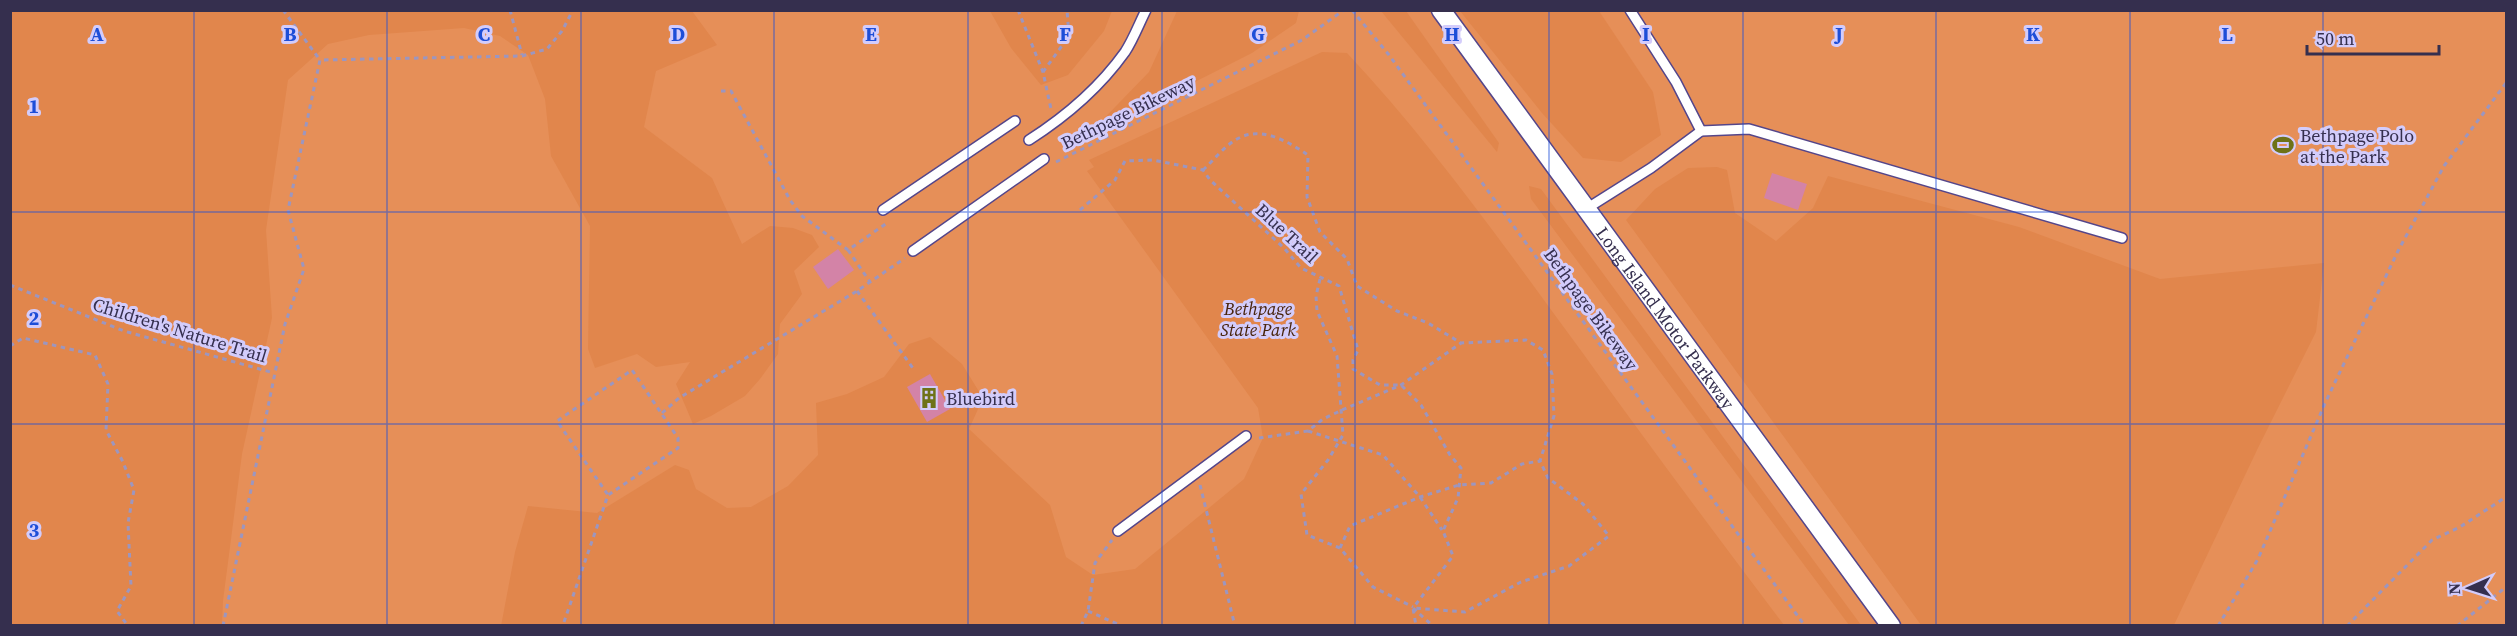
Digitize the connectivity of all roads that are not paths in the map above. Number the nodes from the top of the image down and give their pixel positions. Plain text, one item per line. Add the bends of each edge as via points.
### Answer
1 (1146, 10) edge
2 (1441, 10) edge
3 (1629, 10) edge
4 (1015, 121) dead end
5 (1701, 131) junction
6 (1029, 140) dead end
7 (1046, 163) road end
8 (1586, 208) junction
9 (883, 210) dead end
10 (2122, 238) dead end
11 (914, 251) road end
12 (1250, 437) road end
13 (1118, 531) road end
14 (1892, 626) edge

1 - 6 lane via 1125,51 1073,108
2 - 8 street, Long Island Motor Parkway
3 - 5 lane via 1676,82
4 - 9 lane
5 - 8 lane
5 - 10 lane via 1749,129
7 - 11 lane
8 - 14 street, Long Island Motor Parkway
12 - 13 lane

